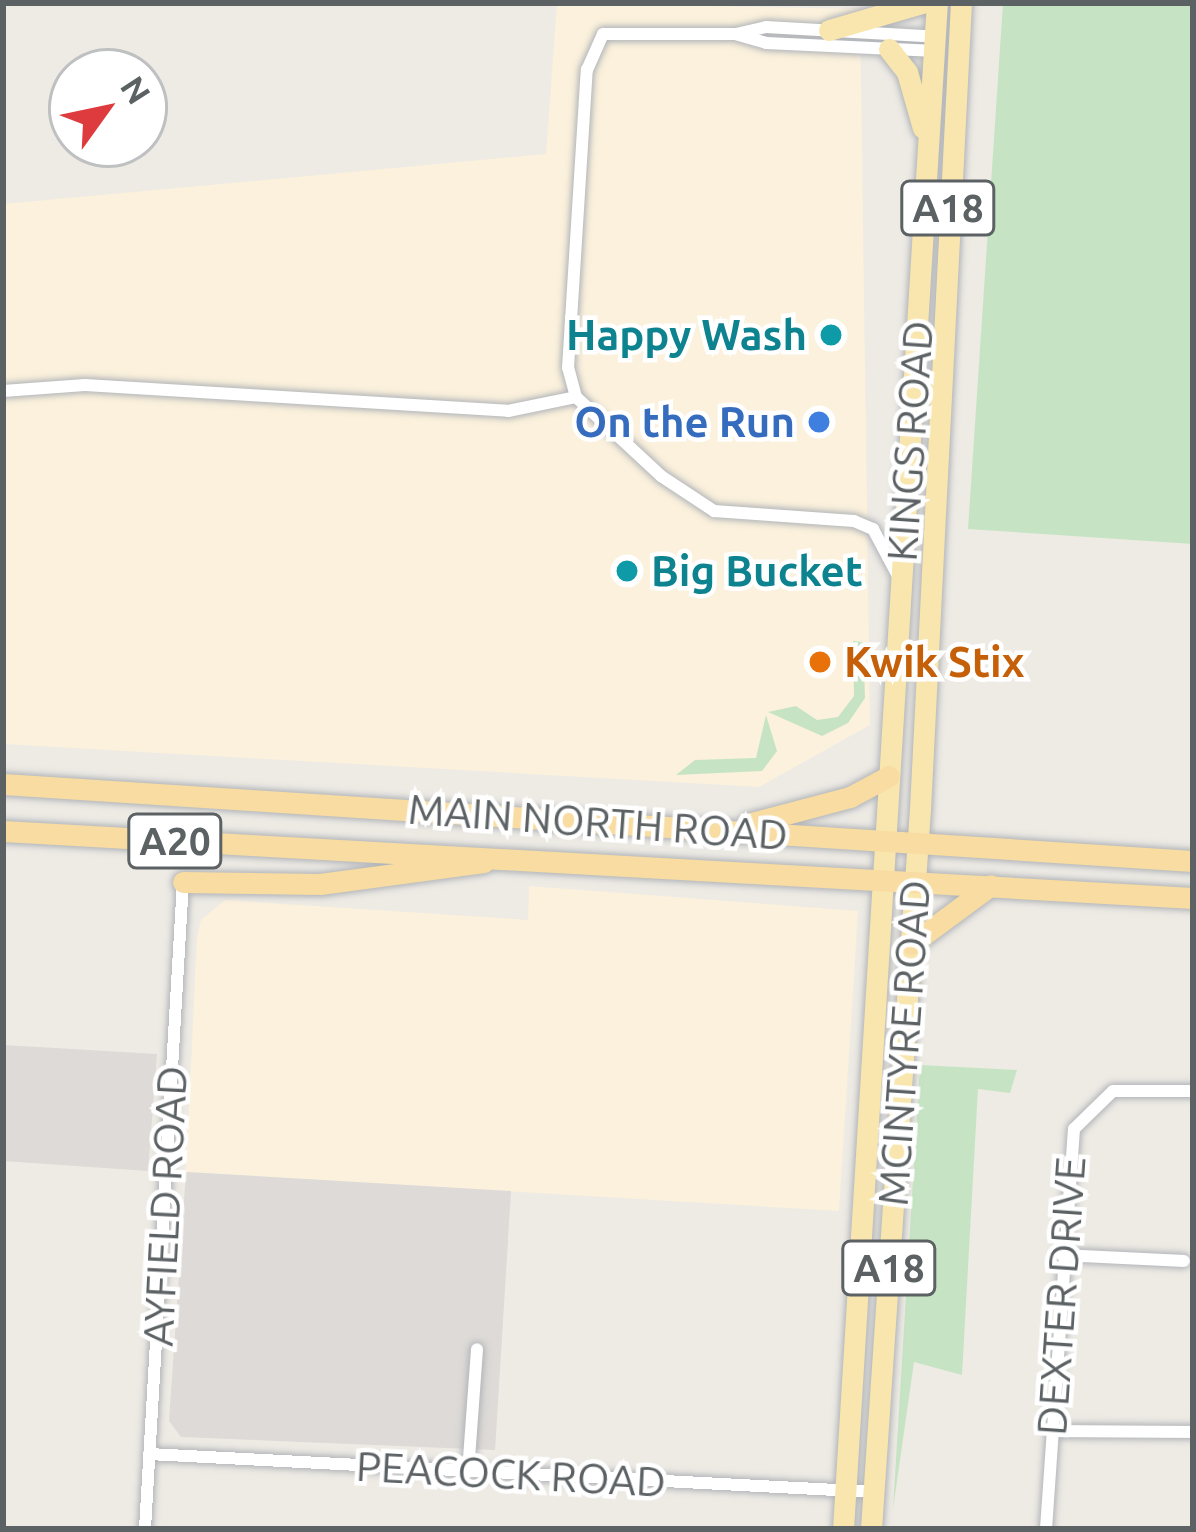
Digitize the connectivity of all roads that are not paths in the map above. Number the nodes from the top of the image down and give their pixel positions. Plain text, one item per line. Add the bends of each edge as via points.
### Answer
1 (922, 3) edge
2 (937, 3) edge
3 (961, 3) edge
4 (829, 30) junction
5 (735, 34) junction
6 (934, 44) junction
7 (958, 45) junction
8 (889, 50) junction
9 (928, 152) junction
10 (3, 391) edge
11 (576, 397) junction
12 (901, 583) junction
13 (889, 776) junction
14 (3, 784) edge
15 (730, 829) junction
16 (3, 831) edge
17 (885, 842) junction
18 (917, 844) junction
19 (520, 857) junction
20 (1193, 861) edge
21 (883, 878) junction
22 (915, 880) junction
23 (183, 882) joint
24 (991, 885) junction
25 (1193, 898) edge
26 (911, 944) junction
27 (1193, 1091) edge
28 (899, 1132) junction
29 (863, 1189) junction
30 (1062, 1255) junction
31 (1184, 1261) dead end
32 (477, 1348) dead end
33 (1052, 1431) junction
34 (1193, 1432) edge
35 (149, 1454) junction
36 (467, 1472) junction
37 (845, 1491) junction
38 (874, 1492) junction
39 (145, 1529) edge
40 (843, 1529) edge
41 (871, 1529) edge
42 (1046, 1529) edge

1 - 4 main road
2 - 6 main road, KINGS ROAD / A18
3 - 7 main road, KINGS ROAD / A18
4 - 5 street
4 - 6 street
5 - 8 street
5 - 11 street via 618,28 590,49 568,356
6 - 7 street
6 - 8 street
6 - 9 main road, KINGS ROAD / A18
7 - 18 main road, KINGS ROAD / A18
8 - 9 main road via 907,72
9 - 12 main road, KINGS ROAD / A18
10 - 11 street via 85,385 508,412
11 - 12 street via 661,476 714,511 873,529
12 - 13 main road, KINGS ROAD / A18
13 - 15 highway via 850,797
13 - 17 main road, KINGS ROAD / A18
14 - 15 highway, MAIN NORTH ROAD / A20
15 - 17 highway, MAIN NORTH ROAD / A20
16 - 19 highway, MAIN NORTH ROAD / A20
17 - 18 highway, MAIN NORTH ROAD / A20
17 - 21 main road, KINGS ROAD / A18
18 - 20 highway, MAIN NORTH ROAD / A20
18 - 22 main road, MCINTYRE ROAD / A18
19 - 21 highway, MAIN NORTH ROAD / A20
19 - 23 highway via 340,882
21 - 22 highway, MAIN NORTH ROAD / A20
21 - 29 main road, MCINTYRE ROAD / A18
22 - 24 highway, MAIN NORTH ROAD / A20
22 - 26 main road, MCINTYRE ROAD / A18
23 - 35 street, AYFIELD ROAD
24 - 25 highway, MAIN NORTH ROAD / A20
24 - 26 highway
26 - 28 main road, MCINTYRE ROAD / A18
27 - 30 street, DEXTER DRIVE via 1125,1087 1082,1115 1069,1143
28 - 29 main road via 881,1187
28 - 38 main road, MCINTYRE ROAD / A18
29 - 37 main road, MCINTYRE ROAD / A18
30 - 31 street
30 - 33 street, DEXTER DRIVE
32 - 36 street
33 - 34 street
33 - 42 street, DEXTER DRIVE
35 - 36 street, PEACOCK ROAD
35 - 39 street, AYFIELD ROAD
36 - 37 street, PEACOCK ROAD
37 - 38 street, PEACOCK ROAD
37 - 40 main road, MCINTYRE ROAD / A18
38 - 41 main road, MCINTYRE ROAD / A18

